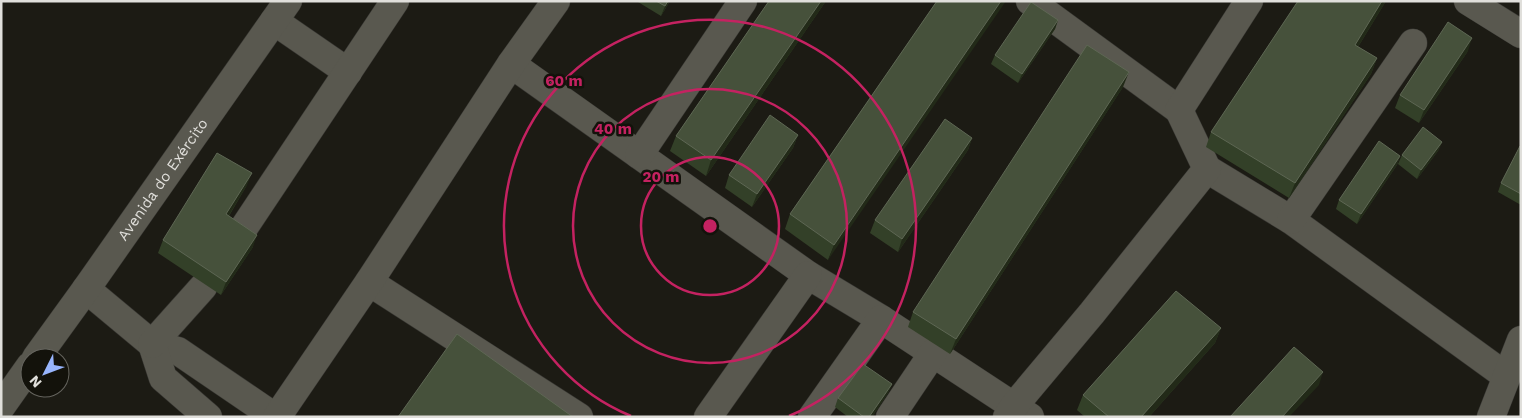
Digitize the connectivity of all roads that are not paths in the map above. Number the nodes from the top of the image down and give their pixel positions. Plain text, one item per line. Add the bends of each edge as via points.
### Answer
1 (395, 1) edge
2 (556, 1) edge
3 (743, 1) edge
4 (1030, 1) edge
5 (1249, 1) edge
6 (1468, 1) edge
7 (281, 11) edge
8 (1521, 34) edge
9 (1413, 43) dead end
10 (511, 64) junction
11 (348, 72) junction
12 (1179, 110) junction
13 (639, 155) junction
14 (1207, 169) junction
15 (1291, 220) junction
16 (239, 235) edge
17 (808, 275) junction
18 (369, 282) junction
19 (203, 288) dead end
20 (86, 289) junction
21 (881, 318) junction
22 (152, 344) junction
23 (43, 348) edge
24 (933, 353) junction
25 (1515, 359) edge
26 (20, 380) edge
27 (1, 407) edge
28 (1017, 413) edge
29 (208, 417) edge
30 (276, 417) edge
31 (579, 417) edge
32 (708, 417) edge
33 (812, 417) edge
34 (890, 417) edge
35 (1491, 417) edge

1 - 11 street
2 - 10 street
3 - 13 street
4 - 12 street
5 - 12 street
6 - 8 street
7 - 11 street
7 - 20 street, Avenida do Exército
9 - 15 street
10 - 13 street
10 - 18 street
11 - 16 street
12 - 14 street
13 - 17 street
14 - 15 street
14 - 28 street
15 - 25 street
17 - 21 street
17 - 32 street
18 - 30 street
18 - 31 street
19 - 22 street
20 - 22 street
20 - 23 street, Avenida do Exército
21 - 24 street
21 - 33 street
22 - 29 street via 163,378
22 - 30 street via 178,351
24 - 28 street
24 - 34 street
25 - 35 street
26 - 27 street

